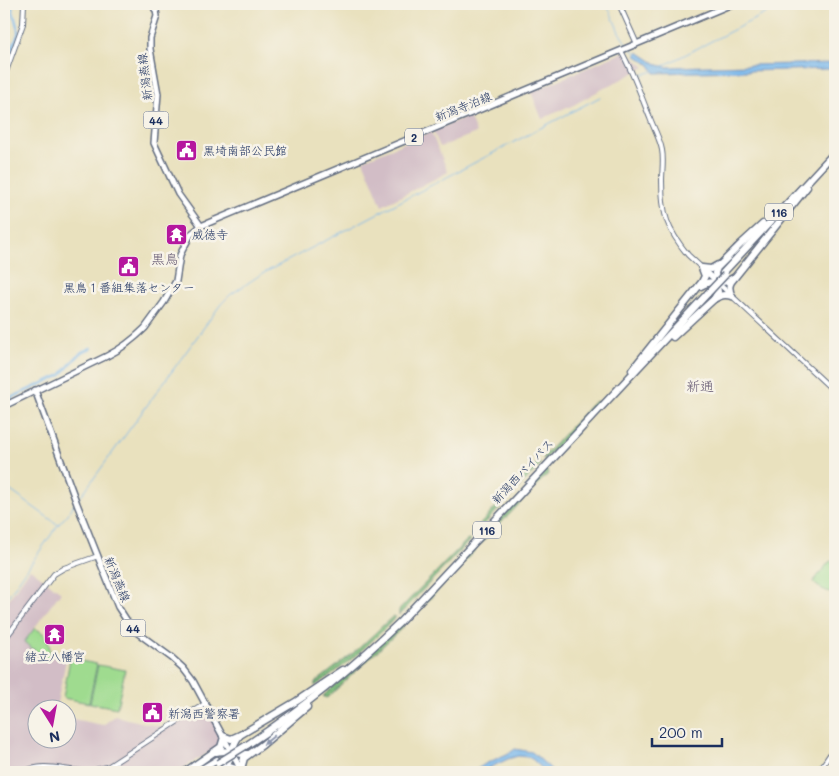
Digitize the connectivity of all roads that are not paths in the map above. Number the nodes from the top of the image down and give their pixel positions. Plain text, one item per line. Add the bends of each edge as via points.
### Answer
1 (24, 4) edge
2 (152, 4) edge
3 (619, 4) edge
4 (732, 4) edge
5 (635, 45) junction
6 (621, 51) junction
7 (4, 77) edge
8 (835, 152) edge
9 (835, 157) edge
10 (807, 185) junction
11 (201, 226) junction
12 (723, 261) junction
13 (702, 268) junction
14 (743, 268) junction
15 (717, 281) junction
16 (692, 295) junction
17 (732, 296) junction
18 (714, 299) junction
19 (632, 372) junction
20 (35, 390) junction
21 (835, 392) edge
22 (4, 406) edge
23 (98, 556) junction
24 (4, 640) edge
25 (344, 671) junction
26 (206, 703) junction
27 (194, 710) junction
28 (212, 716) junction
29 (240, 735) junction
30 (224, 737) junction
31 (835, 747) edge
32 (232, 752) junction
33 (248, 754) junction
34 (216, 759) junction
35 (109, 766) junction
36 (220, 771) edge
37 (242, 771) edge
38 (819, 771) edge
39 (23, 772) edge
40 (113, 772) edge
41 (185, 772) edge
42 (197, 772) edge
43 (204, 772) edge

1 - 7 street via 23,24
2 - 11 main road, 新潟燕線 / 44 via 157,16 150,38 158,94 154,143 182,201
3 - 5 street
4 - 5 main road, 新潟寺泊線 / 2
5 - 6 main road, 新潟寺泊線 / 2
6 - 11 main road, 新潟寺泊線 / 2
6 - 13 street via 660,140 663,152 662,198 668,226 688,255
8 - 10 highway, 新潟西バイパス / 116
9 - 10 highway, 新潟西バイパス / 116
10 - 12 highway
10 - 14 highway
10 - 19 highway, 新潟西バイパス / 116, bridge
11 - 20 main road, 2 via 191,234 180,255 176,281 145,328 120,349
12 - 13 highway via 711,270
12 - 15 highway via 716,270
13 - 15 street
13 - 16 highway via 704,279
14 - 15 highway via 729,281
14 - 17 highway via 729,285
15 - 16 highway via 703,284
15 - 17 street
15 - 18 highway via 718,292
16 - 19 highway
17 - 18 highway via 722,294
17 - 21 street
18 - 19 highway
19 - 25 highway, 新潟西バイパス / 116 via 421,596
20 - 22 main road, 2
20 - 23 main road, 新潟燕線 / 44
23 - 24 street via 54,574
23 - 26 main road, 新潟燕線 / 44 via 114,599 135,631 178,663
25 - 29 highway
25 -> 33 highway via 330,688
25 - 34 highway, 新潟西バイパス / 116, bridge via 246,744
26 - 27 street
26 - 28 main road, 新潟燕線 / 44
27 - 28 street via 205,710
27 - 35 street
28 - 30 main road, 新潟燕線 / 44
29 - 30 highway via 231,739
29 - 32 highway
30 - 32 main road, 新潟燕線 / 44
30 - 34 highway
31 - 38 street
32 - 33 highway
32 - 34 highway via 222,751
32 - 36 highway via 229,763
32 - 37 main road, 新潟燕線 / 44
33 - 37 highway via 242,760
34 - 41 highway
34 - 42 highway, 新潟西バイパス / 116
34 - 43 highway, 新潟西バイパス / 116
35 - 39 street via 83,771 43,766
35 - 40 street
36 - 37 highway via 232,767

